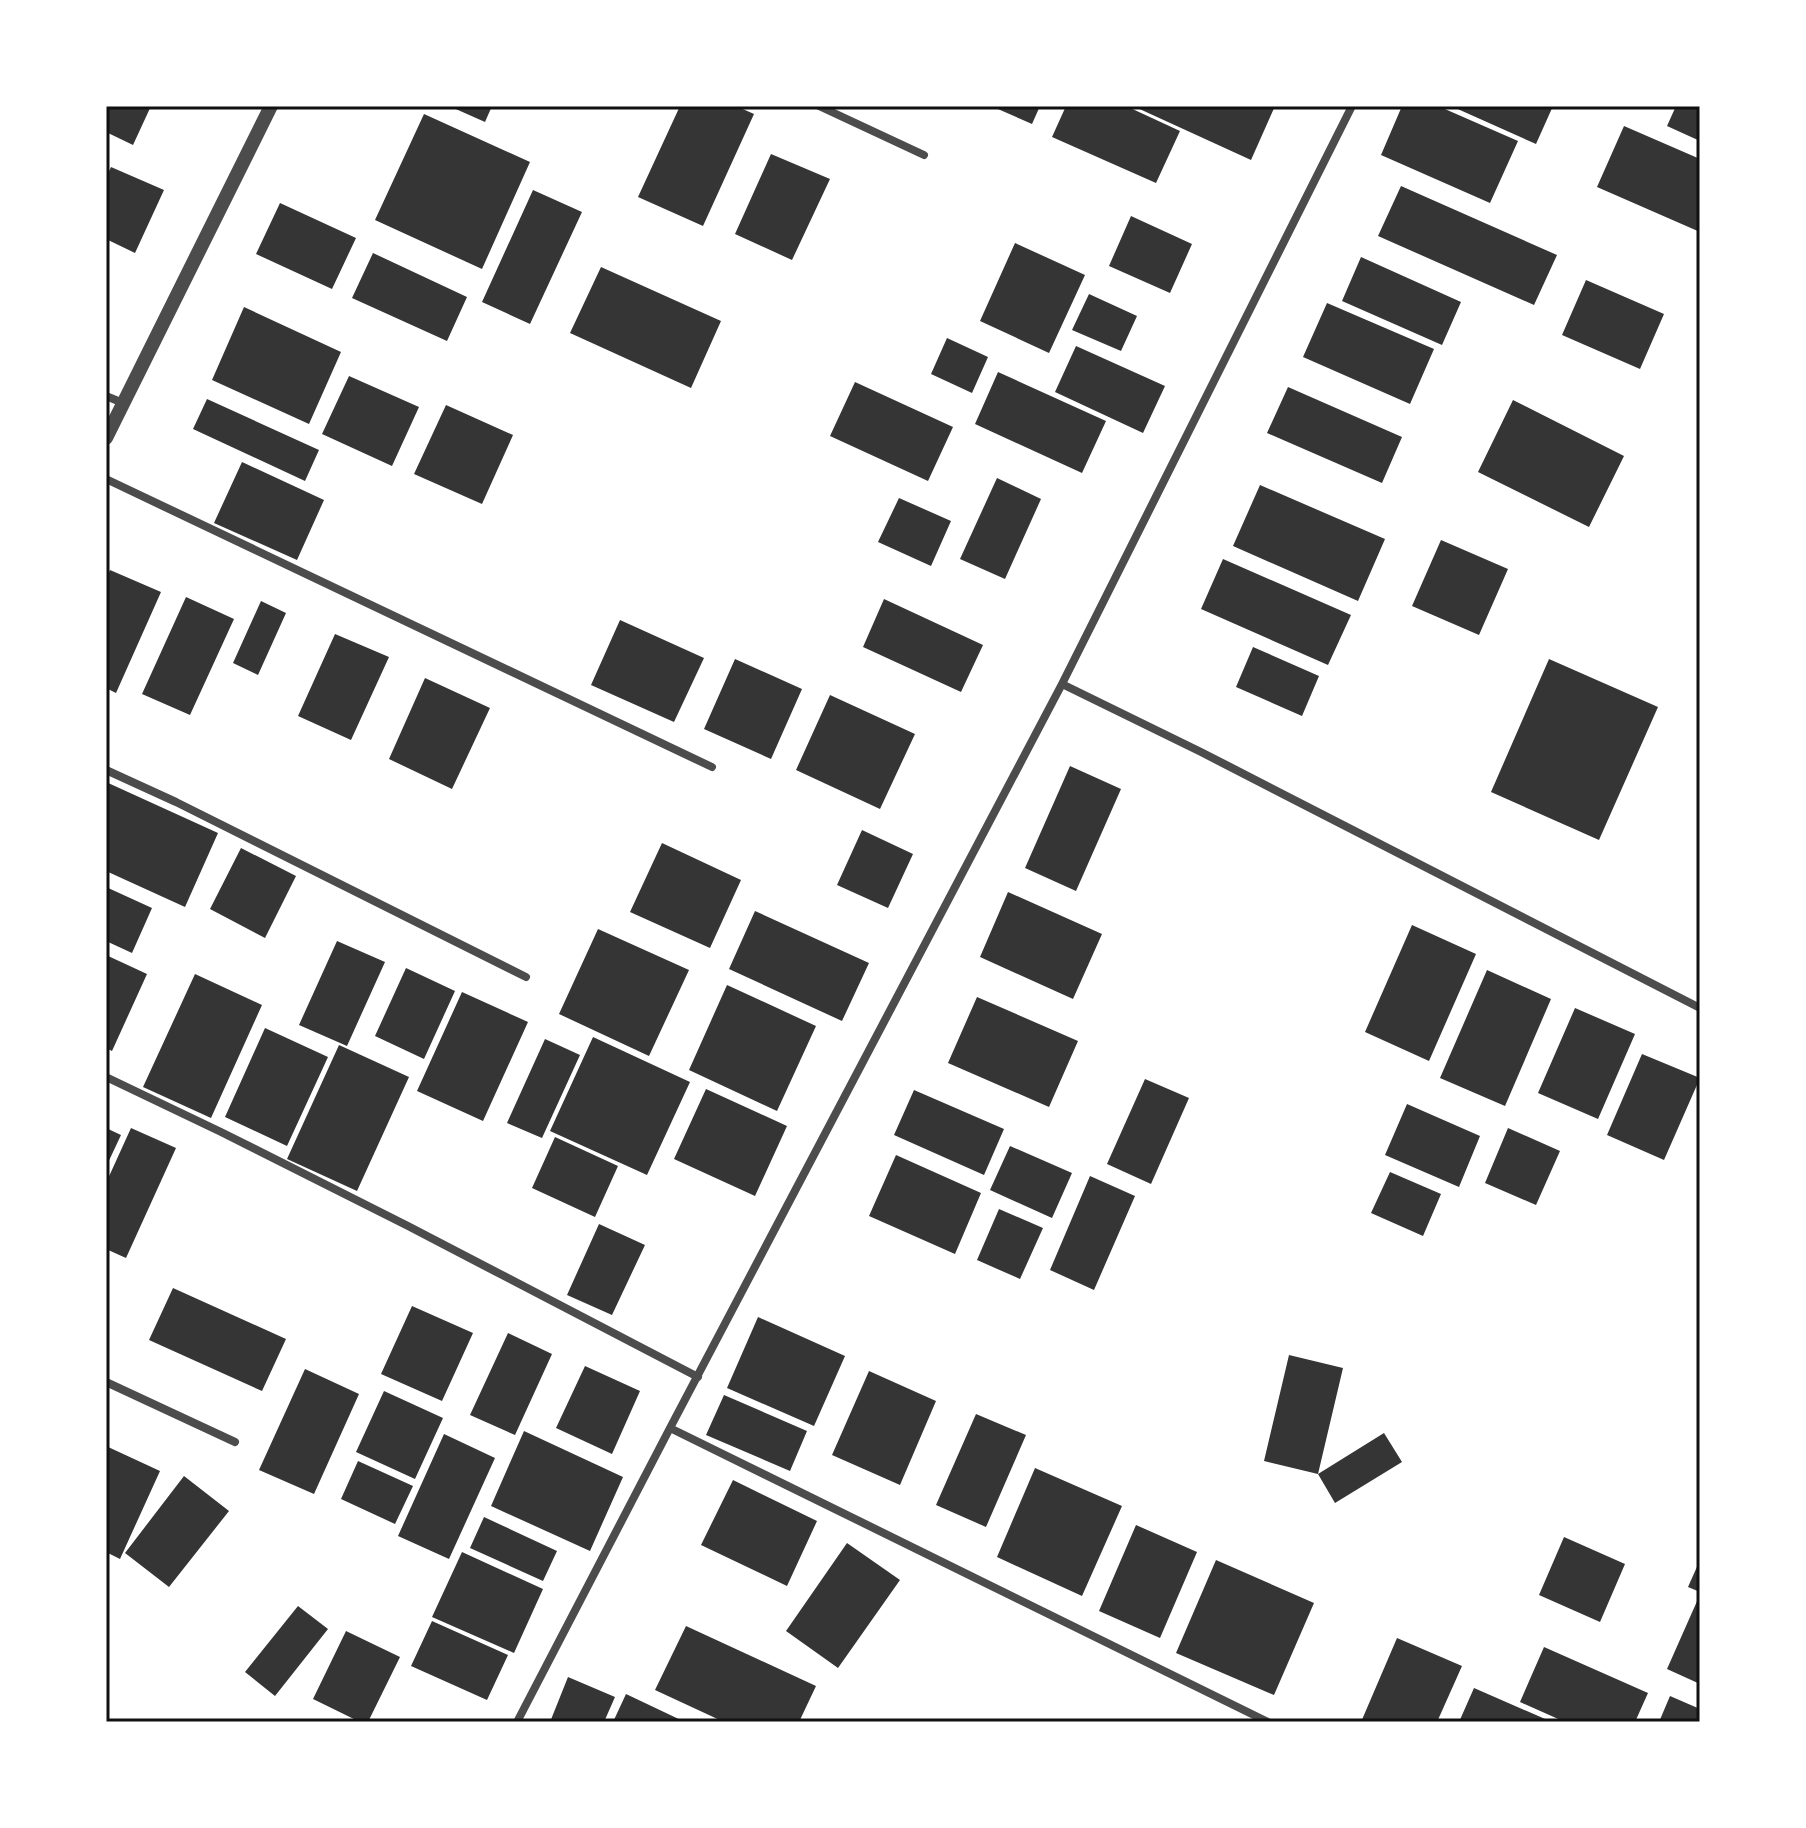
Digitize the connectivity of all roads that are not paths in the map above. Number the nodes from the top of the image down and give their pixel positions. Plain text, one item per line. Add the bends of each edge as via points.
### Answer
1 (271, 106) edge
2 (819, 106) edge
3 (1352, 106) edge
4 (924, 155) dead end
5 (106, 396) edge
6 (123, 403) junction
7 (106, 438) edge
8 (106, 479) edge
9 (1062, 684) junction
10 (712, 767) dead end
11 (106, 770) edge
12 (526, 977) dead end
13 (1700, 1008) edge
14 (106, 1077) edge
15 (698, 1377) junction
16 (106, 1382) edge
17 (670, 1428) junction
18 (235, 1442) dead end
19 (517, 1722) edge
20 (1268, 1722) edge

1 - 6 street
2 - 4 street
3 - 9 street
5 - 6 street
6 - 7 street
8 - 10 street
9 - 13 street
9 - 15 street
11 - 12 street
14 - 15 street
15 - 17 street
16 - 18 street
17 - 19 street
17 - 20 street

